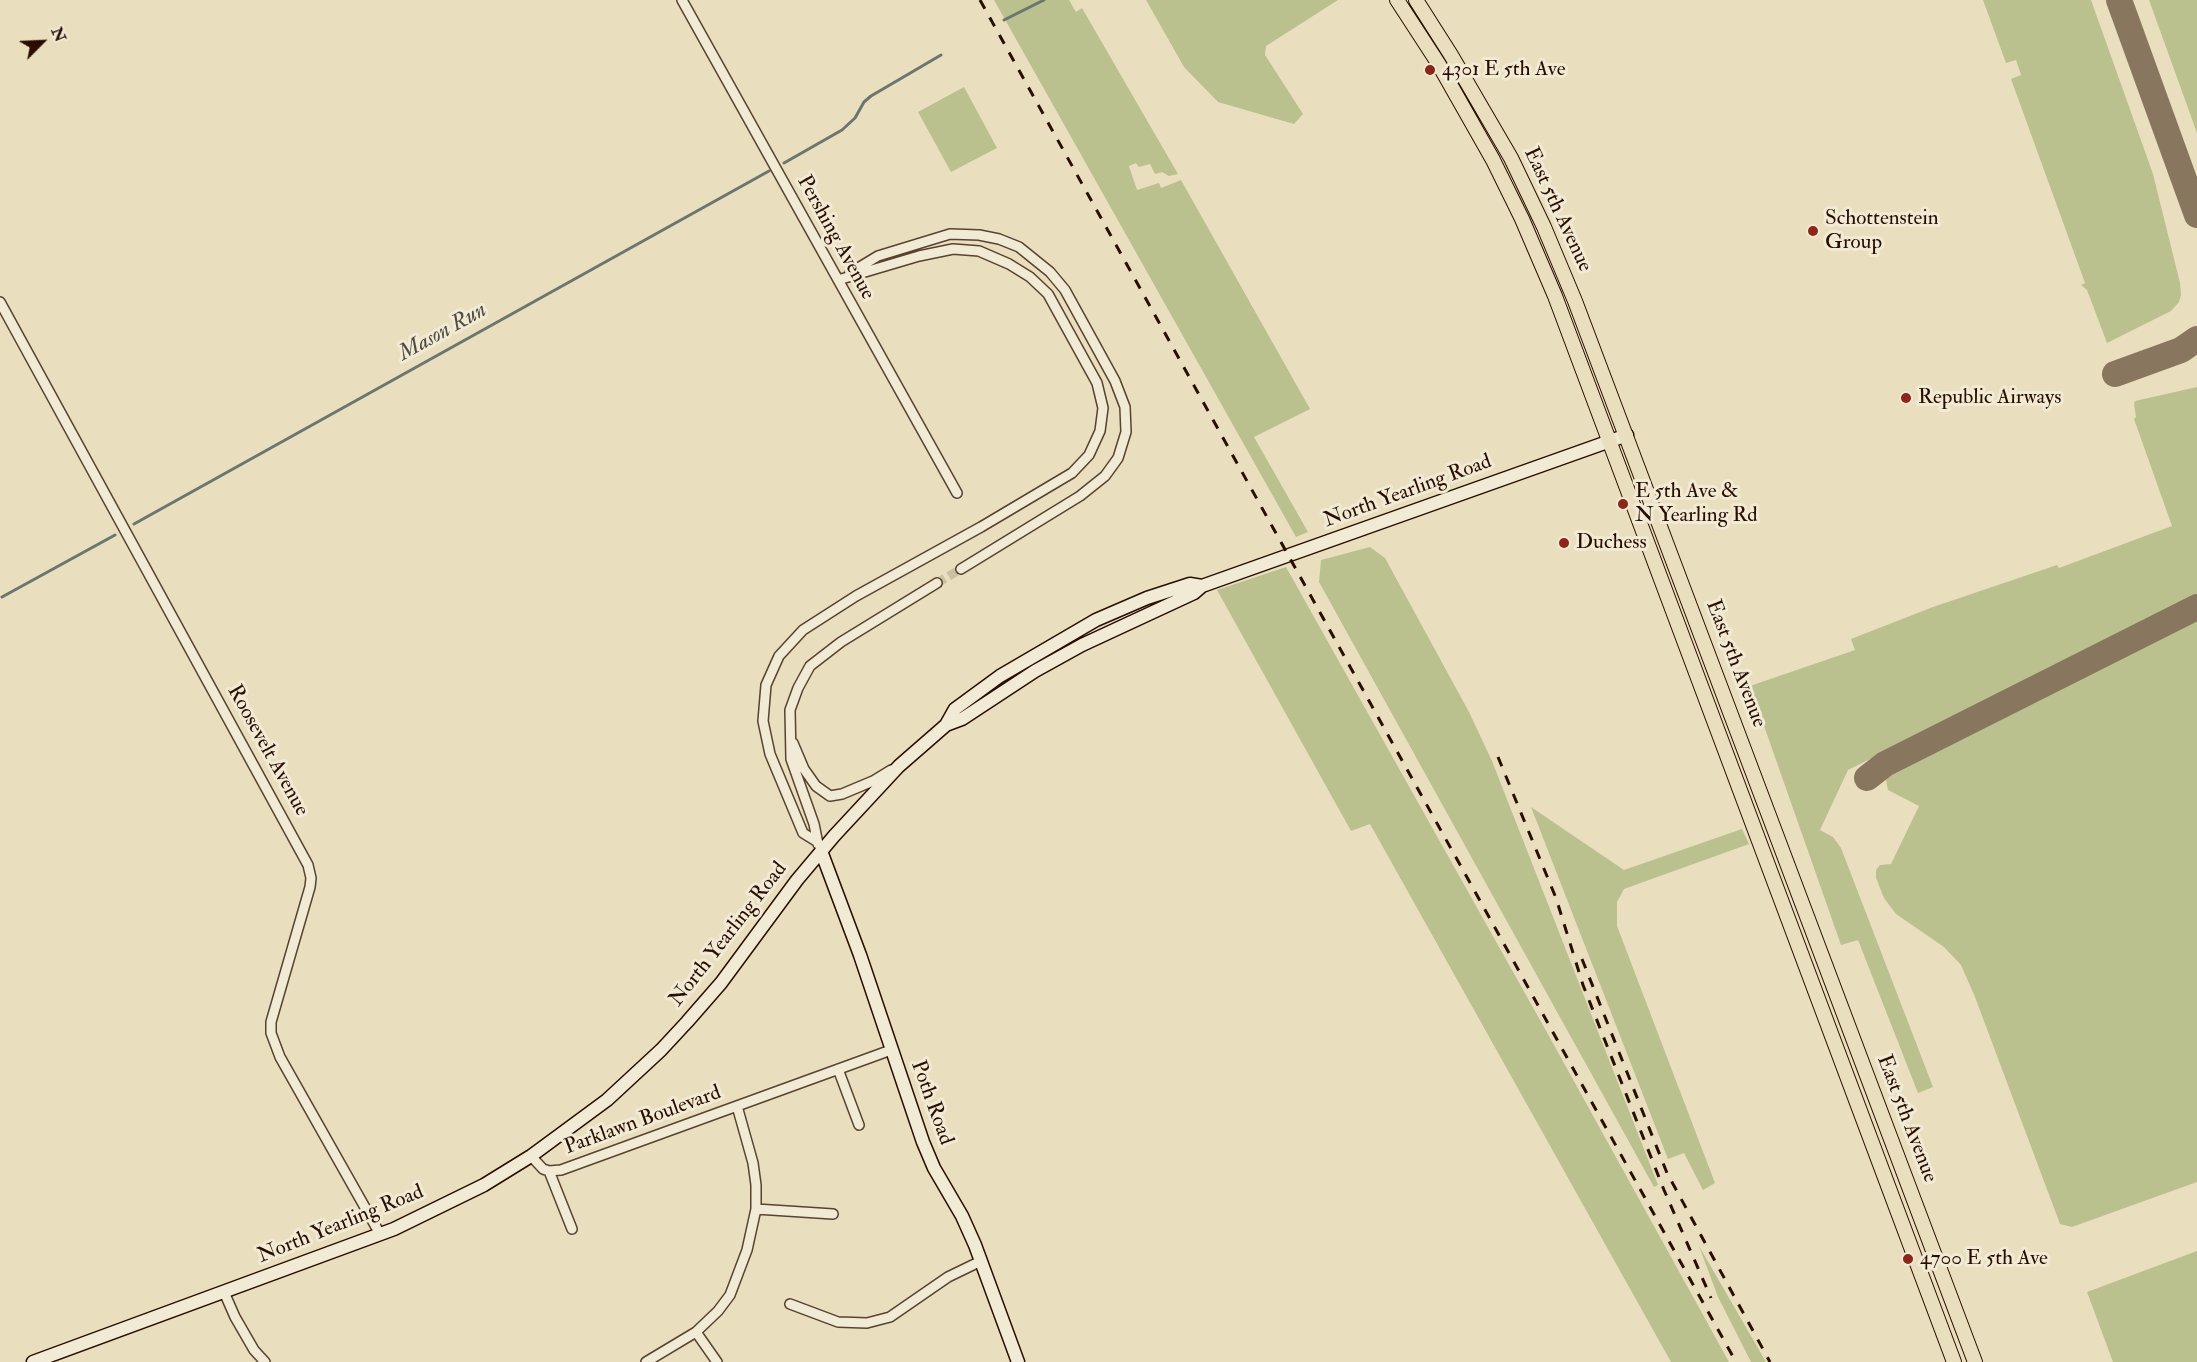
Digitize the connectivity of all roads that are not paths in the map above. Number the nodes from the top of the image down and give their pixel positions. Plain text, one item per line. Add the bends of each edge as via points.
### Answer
1 (682, 0) edge
2 (1397, 0) edge
3 (1416, 0) edge
4 (838, 280) junction
5 (0, 302) edge
6 (1626, 435) junction
7 (1610, 441) junction
8 (957, 493) dead end
9 (961, 569) tunnel mouth
10 (937, 583) tunnel mouth
11 (790, 736) junction
12 (899, 766) junction
13 (819, 846) junction
14 (891, 1050) junction
15 (838, 1069) junction
16 (737, 1106) junction
17 (859, 1125) dead end
18 (531, 1156) junction
19 (549, 1171) junction
20 (756, 1209) junction
21 (833, 1214) dead end
22 (572, 1229) dead end
23 (380, 1234) junction
24 (981, 1261) junction
25 (224, 1292) junction
26 (790, 1304) dead end
27 (696, 1332) junction
28 (33, 1362) edge
29 (265, 1362) edge
30 (646, 1362) edge
31 (717, 1362) edge
32 (1018, 1362) edge
33 (1954, 1362) edge
34 (1975, 1362) edge

1 - 4 street, Pershing Avenue
2 - 7 main road, East 5th Avenue via 1449,83 1512,199 1555,296
3 - 6 main road, East 5th Avenue via 1482,107 1529,194
4 - 8 street, Pershing Avenue
4 - 9 street via 878,256 950,234 999,239 1019,247 1065,290 1115,381 1125,407 1126,432 1118,458 1105,476 1080,496
4 - 13 street via 953,249 980,251 1009,264 1048,294 1097,383 1103,408 1100,431 1089,455 1072,473 856,596 803,630 779,656 766,685 764,721 770,754 804,833
5 - 23 street, Roosevelt Avenue via 308,865 310,887 270,1034
6 - 7 main road, North Yearling Road
6 - 34 main road, East 5th Avenue
7 - 12 main road, North Yearling Road via 1202,586 1190,584 1147,597 1096,620 971,696 946,725
7 - 33 main road, East 5th Avenue
10 - 11 street via 841,642 810,666 790,710
11 - 12 street via 804,769 816,786 830,796
11 - 13 street via 791,759
12 - 13 main road, North Yearling Road
13 - 14 main road, Poth Road
13 - 18 main road, North Yearling Road via 721,983 661,1050 592,1112
14 - 15 street, Parklawn Boulevard
14 - 24 main road, Poth Road via 929,1156
15 - 16 street, Parklawn Boulevard
15 - 17 street
16 - 19 street, Parklawn Boulevard
16 - 20 street, Parklawn Boulevard via 753,1163
18 - 19 street, Parklawn Boulevard
18 - 23 main road, North Yearling Road via 484,1185
19 - 22 street
20 - 21 street
20 - 27 street, Parklawn Boulevard via 747,1250 730,1295
23 - 25 main road, North Yearling Road
24 - 26 street via 948,1277 890,1317 867,1323 838,1322
24 - 32 main road, Poth Road
25 - 28 main road, North Yearling Road
25 - 29 street via 254,1350
27 - 30 street, Parklawn Boulevard
27 - 31 street

